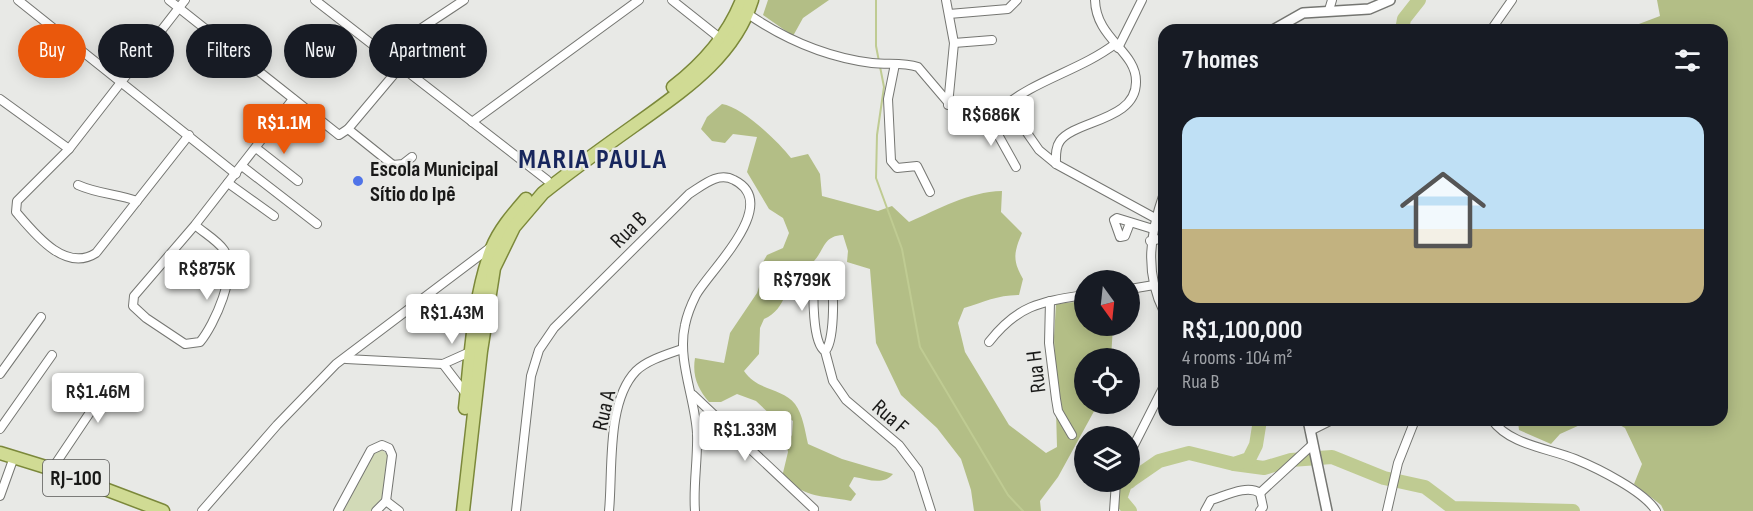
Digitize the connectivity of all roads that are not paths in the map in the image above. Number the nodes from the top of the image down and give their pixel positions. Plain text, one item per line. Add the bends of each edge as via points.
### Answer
1 (18, 0) edge
2 (169, 0) edge
3 (185, 0) edge
4 (315, 0) edge
5 (464, 0) edge
6 (639, 0) edge
7 (672, 0) edge
8 (742, 0) edge
9 (752, 0) edge
10 (946, 0) edge
11 (1017, 0) edge
12 (1095, 0) edge
13 (1142, 0) edge
14 (1390, 0) edge
15 (1512, 0) edge
16 (1330, 5) edge
17 (178, 8) junction
18 (748, 14) junction
19 (949, 14) junction
20 (427, 24) edge
21 (1283, 24) edge
22 (1495, 24) edge
23 (992, 40) dead end
24 (369, 41) edge
25 (954, 43) junction
26 (1116, 46) junction
27 (722, 47) junction
28 (896, 64) junction
29 (391, 78) edge
30 (416, 78) edge
31 (120, 82) junction
32 (0, 99) edge
33 (293, 99) junction
34 (948, 105) junction
35 (1001, 109) junction
36 (987, 115) junction
37 (472, 122) junction
38 (348, 129) junction
39 (189, 135) junction
40 (256, 148) junction
41 (69, 149) junction
42 (412, 157) dead end
43 (1056, 164) junction
44 (242, 166) junction
45 (1016, 166) dead end
46 (236, 174) junction
47 (546, 180) junction
48 (298, 181) dead end
49 (228, 183) junction
50 (78, 185) dead end
51 (930, 192) dead end
52 (137, 201) junction
53 (1158, 210) edge
54 (274, 216) dead end
55 (1155, 218) junction
56 (1130, 223) dead end
57 (317, 224) dead end
58 (195, 225) junction
59 (1153, 229) junction
60 (1158, 239) edge
61 (1150, 241) junction
62 (493, 246) junction
63 (1154, 285) junction
64 (1140, 287) edge
65 (1158, 296) edge
66 (1074, 297) edge
67 (1050, 301) junction
68 (41, 317) dead end
69 (989, 342) dead end
70 (682, 349) junction
71 (472, 351) junction
72 (825, 351) junction
73 (52, 355) dead end
74 (344, 360) junction
75 (443, 364) junction
76 (0, 374) edge
77 (103, 393) dead end
78 (467, 394) junction
79 (693, 395) junction
80 (1158, 398) edge
81 (723, 422) junction
82 (1309, 426) edge
83 (1320, 426) edge
84 (1413, 426) edge
85 (1499, 426) edge
86 (0, 429) edge
87 (1310, 431) junction
88 (1140, 433) edge
89 (697, 434) junction
90 (1072, 435) dead end
91 (1312, 445) junction
92 (0, 453) edge
93 (14, 457) junction
94 (52, 469) junction
95 (1115, 492) edge
96 (1260, 493) junction
97 (0, 496) edge
98 (386, 501) junction
99 (814, 509) dead end
100 (163, 511) edge
101 (202, 511) edge
102 (338, 511) edge
103 (376, 511) edge
104 (399, 511) edge
105 (455, 511) edge
106 (463, 511) edge
107 (516, 511) edge
108 (609, 511) edge
109 (695, 511) edge
110 (931, 511) edge
111 (1114, 511) edge
112 (1205, 511) edge
113 (1260, 511) edge
114 (1327, 511) edge
115 (1387, 511) edge
116 (1656, 511) edge

1 - 31 street
2 - 17 street
3 - 17 street
4 - 24 street
5 - 20 street
6 - 37 street
7 - 27 street via 716,35
8 - 27 main road
9 - 18 main road
10 - 19 street
11 - 19 street via 1008,9
12 - 26 street via 1099,22
13 - 26 street
14 - 16 street via 1369,9
15 - 22 street
16 - 21 street via 1302,13
17 - 31 street
17 - 33 street
18 - 27 main road
18 - 28 street via 781,37 813,50 871,63
19 - 25 street
23 - 25 street
25 - 34 street
26 - 35 street via 1082,66 1018,94
26 - 43 street via 1135,71 1133,95 1106,118 1063,137 1058,143
27 - 47 main road
27 - 106 main road via 696,80 543,193 528,207 506,241 494,268
28 - 34 street via 918,66
28 - 51 street via 888,99 891,161 897,168 916,166
29 - 38 street
30 - 37 street
31 - 39 street
31 - 41 street
32 - 41 street
33 - 38 street via 335,133 339,135
33 - 40 street
34 - 36 street via 964,121
35 - 36 street
35 - 43 street via 1011,110 1039,150
36 - 45 street
37 - 47 street
38 - 42 street via 393,165
39 - 46 street
39 - 52 street
40 - 44 street
40 - 48 street
41 - 52 street via 18,201 16,212 40,241 81,259 96,253
43 - 55 street
44 - 46 street
44 - 57 street
46 - 49 street
47 - 62 main road via 508,219
49 - 54 street
49 - 58 street
50 - 52 street
53 - 55 street
55 - 59 street
56 - 59 street
58 - 58 street via 225,251 229,264 211,328 200,342 185,344 146,318 132,300
59 - 61 street
60 - 61 street
61 - 63 street
62 - 71 main road
62 - 74 street
63 - 64 street
63 - 65 street
66 - 67 street, Rua H
67 - 69 street, Rua H via 1013,316
67 - 90 street, Rua H via 1048,327 1056,399
68 - 76 street
70 - 79 street
70 - 107 street, Rua B via 685,324 696,295 746,226 751,209 736,180 710,180 689,194 554,328 539,350 531,376
70 - 108 street, Rua A via 636,370 623,392 615,420
71 - 75 street
71 - 78 main road
72 - 72 street, Rua F via 831,340 832,289 830,280 820,272 814,277 813,294 817,338
72 - 110 street, Rua F via 833,381 846,400 899,445 918,470
73 - 86 street
74 - 75 street
74 - 101 street via 281,420
75 - 78 street
77 - 94 street
78 - 105 main road
79 - 81 street
79 - 89 street
80 - 88 street
81 - 89 street
81 - 99 street
82 - 87 street
83 - 87 street
84 - 115 street via 1398,463
85 - 116 street via 1511,437 1575,459 1623,484
87 - 91 street
89 - 109 street
91 - 96 street
91 - 114 street
92 - 93 main road, RJ-100
93 - 94 main road, RJ-100
93 - 97 street
94 - 100 main road, RJ-100
95 - 111 street
96 - 112 street via 1246,490 1211,500
96 - 113 street
98 - 102 street via 392,455 385,446 378,446 371,450
98 - 103 street
98 - 104 street

